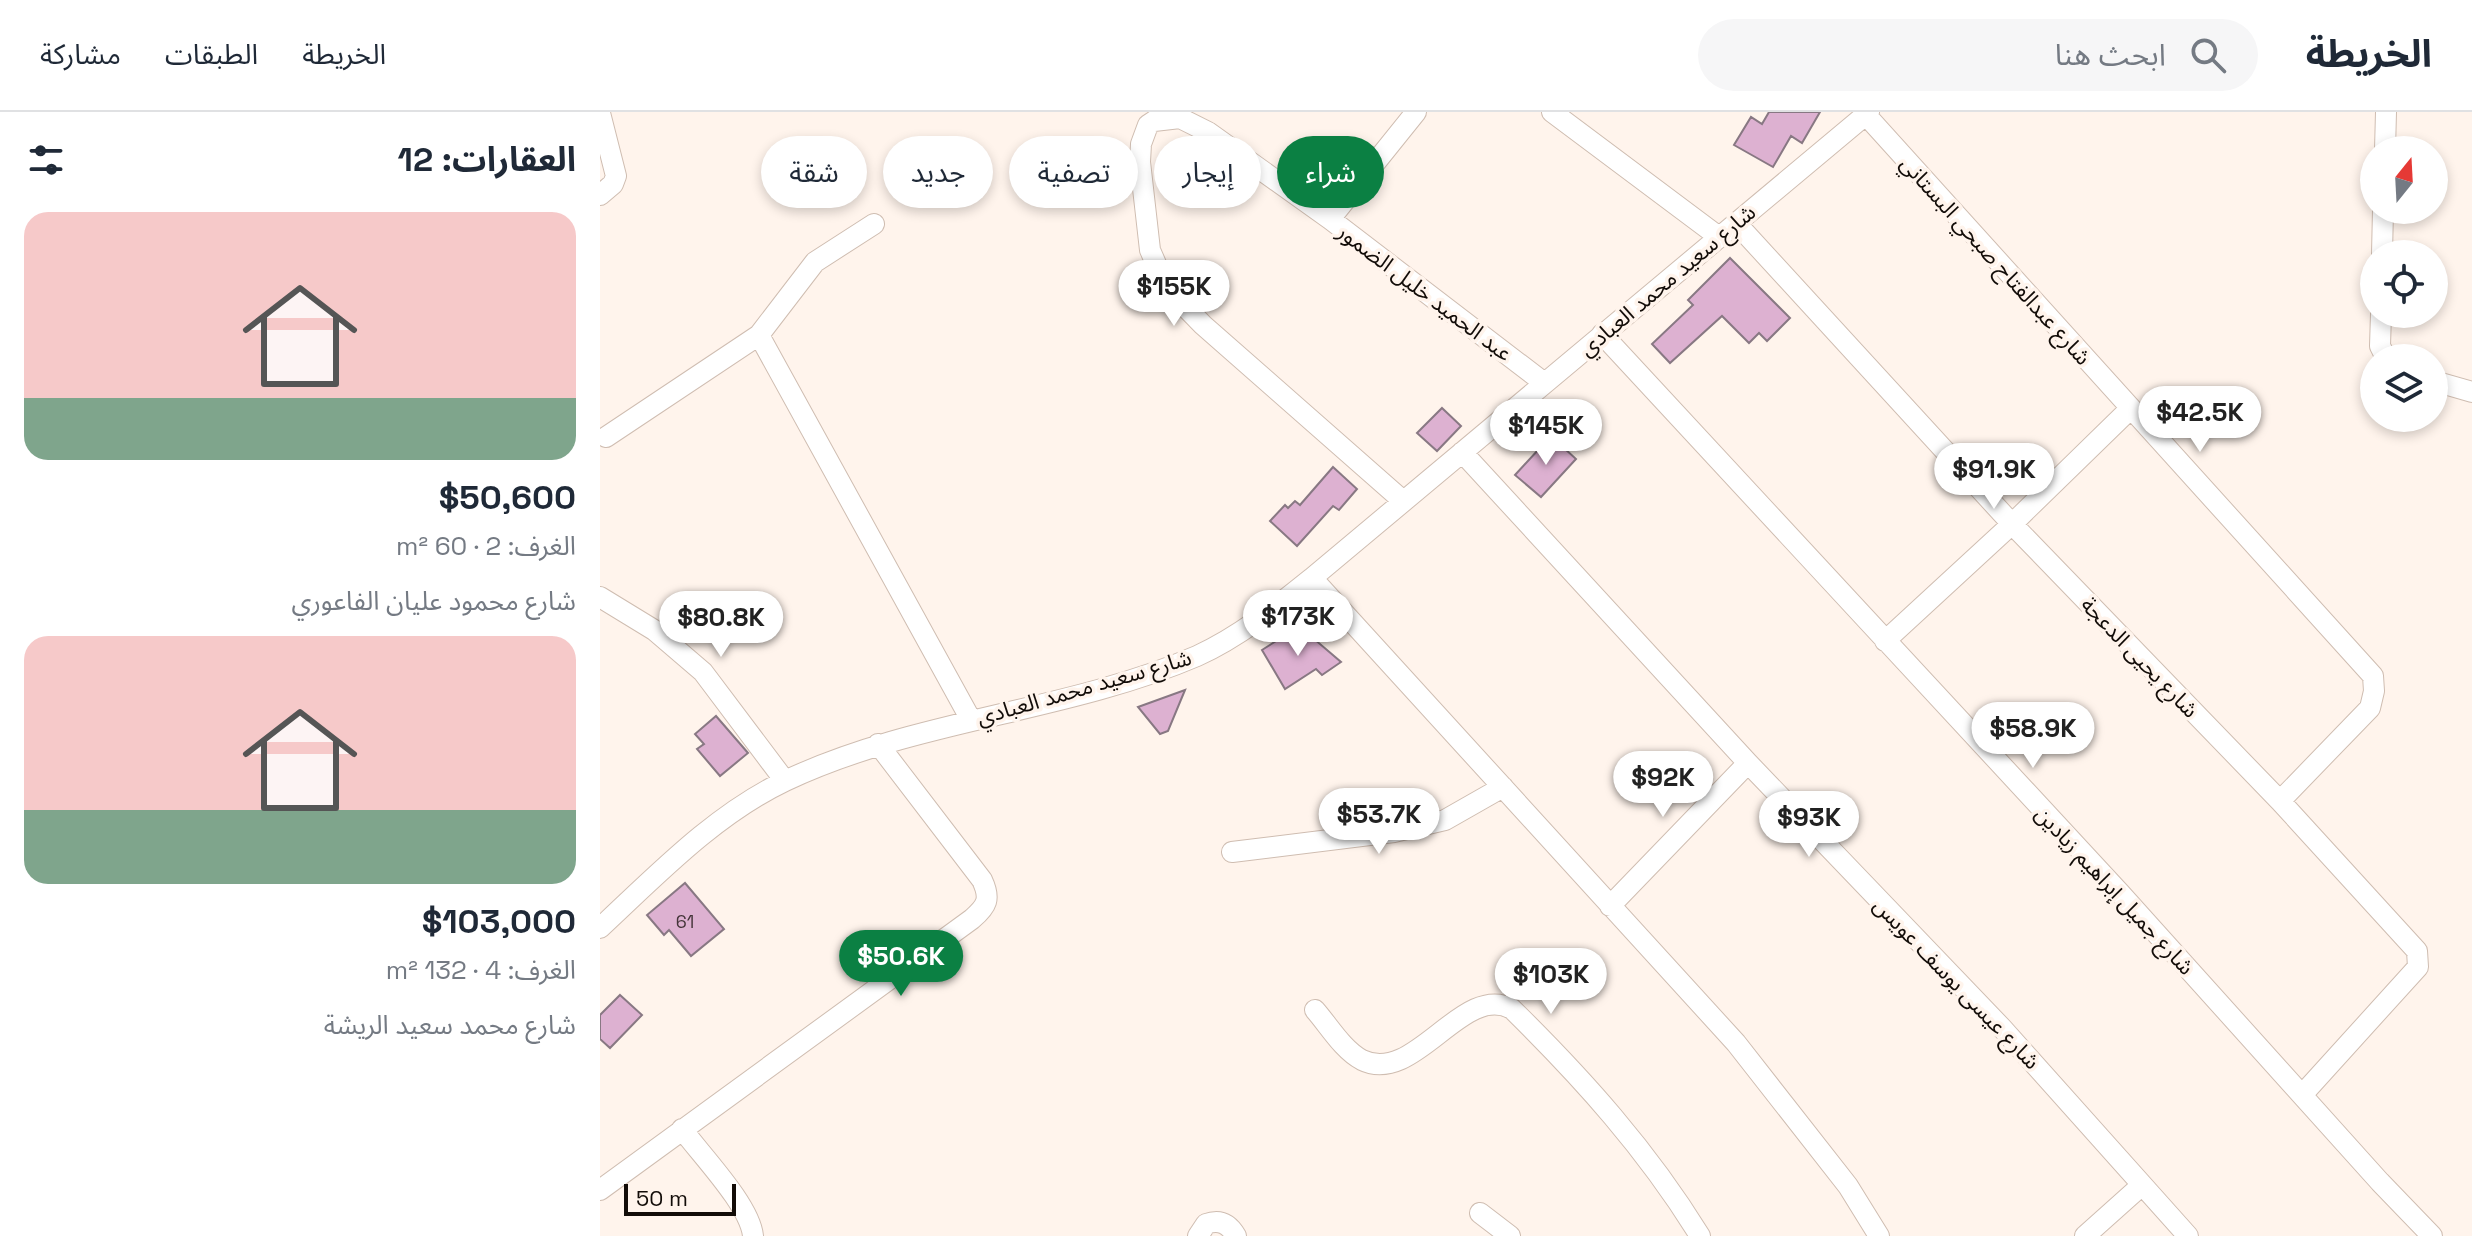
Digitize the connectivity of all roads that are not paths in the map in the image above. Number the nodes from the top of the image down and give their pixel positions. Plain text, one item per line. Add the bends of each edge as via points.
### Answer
1 (1416, 112) edge
2 (1552, 112) edge
3 (2386, 112) edge
4 (600, 113) edge
5 (1868, 113) edge
6 (2385, 136) edge
7 (600, 195) edge
8 (1330, 219) junction
9 (1736, 223) junction
10 (874, 224) dead end
11 (1719, 237) junction
12 (1602, 334) junction
13 (759, 335) junction
14 (1543, 382) junction
15 (2448, 385) edge
16 (2472, 392) edge
17 (2130, 409) junction
18 (606, 437) dead end
19 (1462, 452) junction
20 (1402, 500) junction
21 (2012, 524) junction
22 (1312, 578) junction
23 (600, 597) edge
24 (1885, 641) junction
25 (971, 720) junction
26 (878, 744) junction
27 (1748, 763) junction
28 (785, 781) junction
29 (1503, 787) junction
30 (2280, 801) junction
31 (1232, 852) dead end
32 (1610, 906) junction
33 (600, 928) edge
34 (1315, 1010) dead end
35 (2302, 1095) junction
36 (682, 1129) junction
37 (2142, 1185) junction
38 (600, 1190) edge
39 (1480, 1213) dead end
40 (753, 1236) edge
41 (1198, 1236) edge
42 (1236, 1236) edge
43 (1510, 1236) edge
44 (1700, 1236) edge
45 (1879, 1236) edge
46 (2085, 1236) edge
47 (2188, 1236) edge
48 (2432, 1236) edge

1 - 8 street
2 - 11 street
3 - 6 street
4 - 7 street via 616,176
5 - 9 street, شارع سعيد محمد العبادي
5 - 17 street, شارع عبدالفتاح صبحي البستاني
8 - 14 street, عبد الحميد خليل الضمور
8 - 20 street, عبد الحميد خليل الضمور via 1195,124 1180,118 1148,125 1140,162 1150,250 1166,287
9 - 11 street, شارع سعيد محمد العبادي
9 - 21 street, شارع يحيى الدعجة
10 - 13 street via 815,262
11 - 12 street, شارع سعيد محمد العبادي
12 - 14 street, شارع سعيد محمد العبادي
12 - 24 street, شارع جميل إبراهيم زيادين
13 - 18 street
13 - 25 street
14 - 19 street, شارع سعيد محمد العبادي
15 - 16 street
17 - 21 street
17 - 30 street, شارع عبدالفتاح صبحي البستاني via 2373,676 2370,708
19 - 20 street, شارع سعيد محمد العبادي
19 - 27 street, شارع عيسى يوسف عويس
20 - 22 street, شارع سعيد محمد العبادي
21 - 24 street
21 - 30 street, شارع يحيى الدعجة
22 - 25 street, شارع سعيد محمد العبادي via 1247,628 1194,657
22 - 29 street
23 - 28 street via 654,630 695,664
24 - 35 street, شارع جميل إبراهيم زيادين
25 - 26 street, شارع سعيد محمد العبادي
26 - 28 street, شارع سعيد محمد العبادي
26 - 36 street via 982,880 989,897 986,905
27 - 32 street
27 - 37 street, شارع عيسى يوسف عويس via 2002,1028
28 - 33 street, شارع سعيد محمد العبادي via 701,837
29 - 31 street via 1445,820 1394,832
29 - 32 street
30 - 35 street, شارع يحيى الدعجة via 2419,959 2391,1000
32 - 45 street via 1736,1043 1848,1186
34 - 44 street via 1353,1054 1385,1064 1402,1059 1480,1006 1499,1003 1512,1009 1622,1125
35 - 48 street, شارع جميل إبراهيم زيادين
36 - 38 street
36 - 40 street via 737,1202
37 - 46 street
37 - 47 street, شارع عيسى يوسف عويس
39 - 43 street
41 - 42 street via 1206,1224 1218,1221

